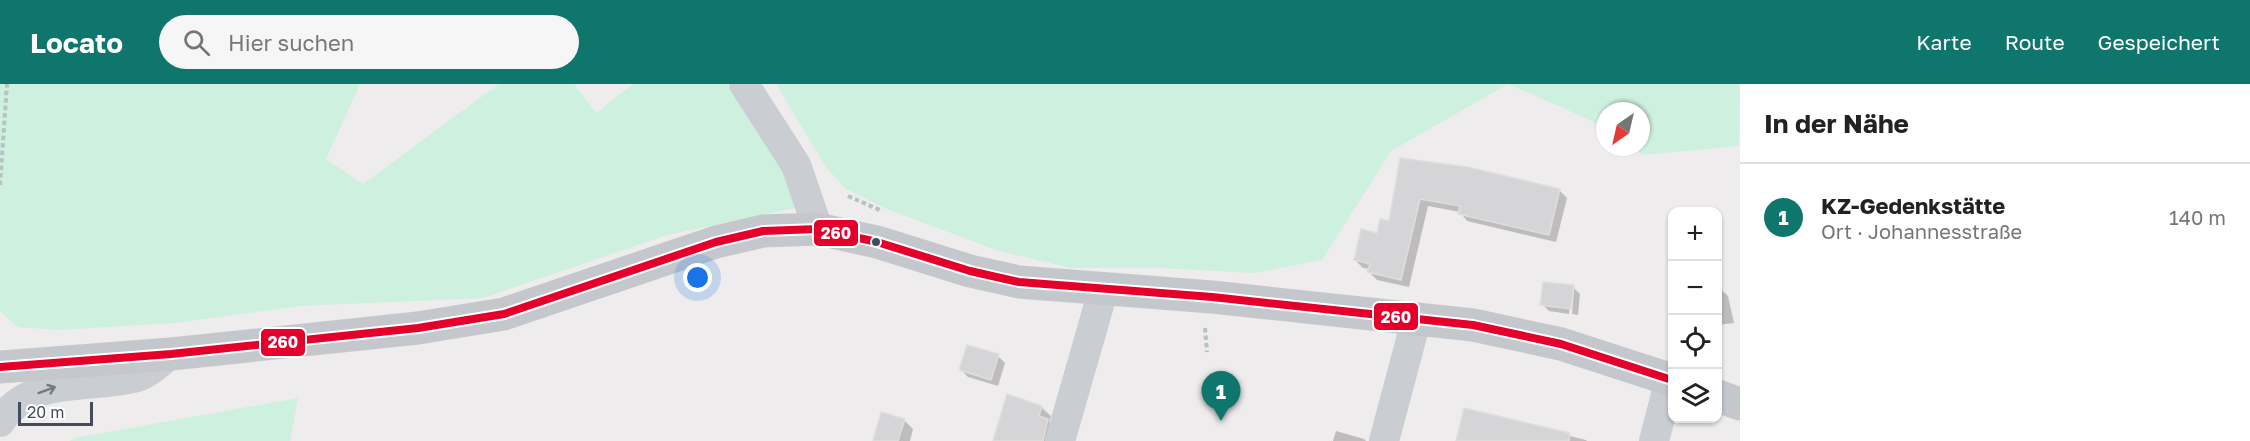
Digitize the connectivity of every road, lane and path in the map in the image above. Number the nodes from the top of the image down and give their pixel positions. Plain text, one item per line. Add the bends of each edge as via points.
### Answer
1 (7, 84) edge
2 (744, 84) edge
3 (0, 185) edge
4 (818, 230) junction
5 (1103, 291) junction
6 (1417, 317) junction
7 (1205, 328) dead end
8 (1207, 352) dead end
9 (171, 354) junction
10 (0, 367) edge
11 (1668, 378) edge
12 (1668, 390) edge
13 (1722, 397) edge
14 (1740, 404) edge
15 (0, 422) edge
16 (1060, 441) edge
17 (1384, 441) edge
18 (1654, 441) edge

1 - 3 path
2 - 4 street via 796,165
4 - 5 main road via 877,242 1019,282
4 - 9 main road via 763,231 716,242 504,314 418,328
5 - 6 main road via 1212,297
5 - 16 street
6 - 11 main road via 1561,344
6 - 17 street
7 - 8 path
9 - 10 main road
15 -> 9 street via 24,399 53,387 138,377
12 - 18 street
13 - 14 main road

